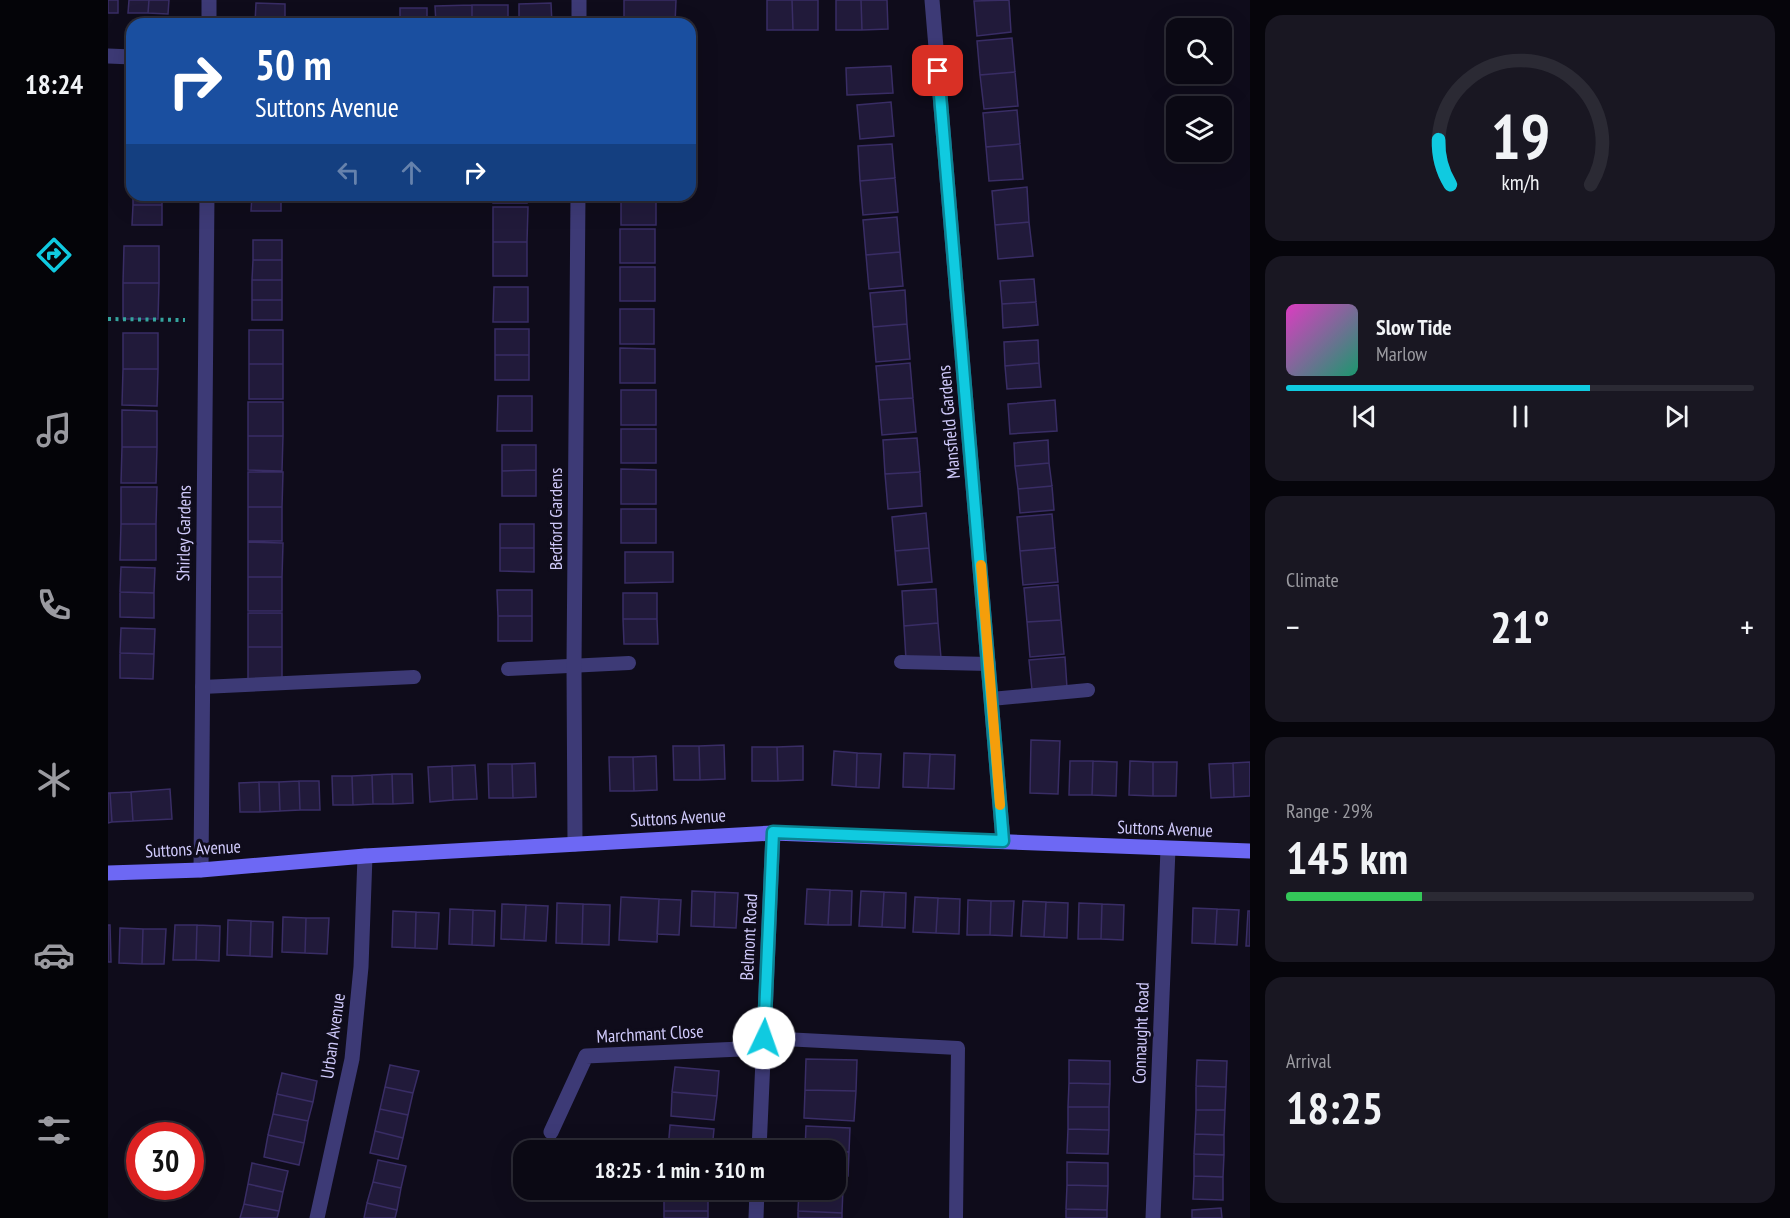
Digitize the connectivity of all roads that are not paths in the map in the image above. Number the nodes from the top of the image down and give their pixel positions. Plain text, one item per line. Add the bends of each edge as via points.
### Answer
1 (209, 0) edge
2 (579, 0) edge
3 (932, 0) edge
4 (209, 18) edge
5 (579, 18) edge
6 (108, 56) edge
7 (126, 57) edge
8 (207, 201) edge
9 (578, 201) edge
10 (901, 662) dead end
11 (629, 663) dead end
12 (989, 664) junction
13 (574, 665) junction
14 (508, 669) dead end
15 (414, 677) dead end
16 (202, 687) junction
17 (1088, 690) dead end
18 (991, 699) junction
19 (773, 832) junction
20 (1003, 841) junction
21 (575, 844) junction
22 (1168, 849) junction
23 (1250, 851) edge
24 (365, 856) junction
25 (201, 870) junction
26 (108, 873) edge
27 (763, 1043) junction
28 (550, 1132) dead end
29 (759, 1140) edge
30 (757, 1200) edge
31 (317, 1218) edge
32 (756, 1218) edge
33 (956, 1218) edge
34 (1153, 1218) edge

1 - 4 street
2 - 5 street
3 - 12 street, Mansfield Gardens
6 - 7 street
8 - 16 street, Shirley Gardens
9 - 13 street, Bedford Gardens
10 - 12 lane
11 - 13 lane
12 - 18 street, Mansfield Gardens
13 - 14 lane
13 - 21 street, Bedford Gardens
15 - 16 lane
16 - 25 street, Shirley Gardens
17 - 18 lane
18 - 20 street, Mansfield Gardens
19 - 20 street, Suttons Avenue
19 - 21 street, Suttons Avenue
19 - 27 street, Belmont Road
20 - 22 street, Suttons Avenue
21 - 24 street, Suttons Avenue
22 - 23 street, Suttons Avenue
22 - 34 street, Connaught Road
24 - 25 street, Suttons Avenue
24 - 31 street, Urban Avenue via 362,967 352,1059
25 - 26 street, Suttons Avenue
27 - 28 street, Marchmant Close via 586,1056
27 - 29 street, Belmont Road
27 - 33 lane via 958,1048
30 - 32 street

